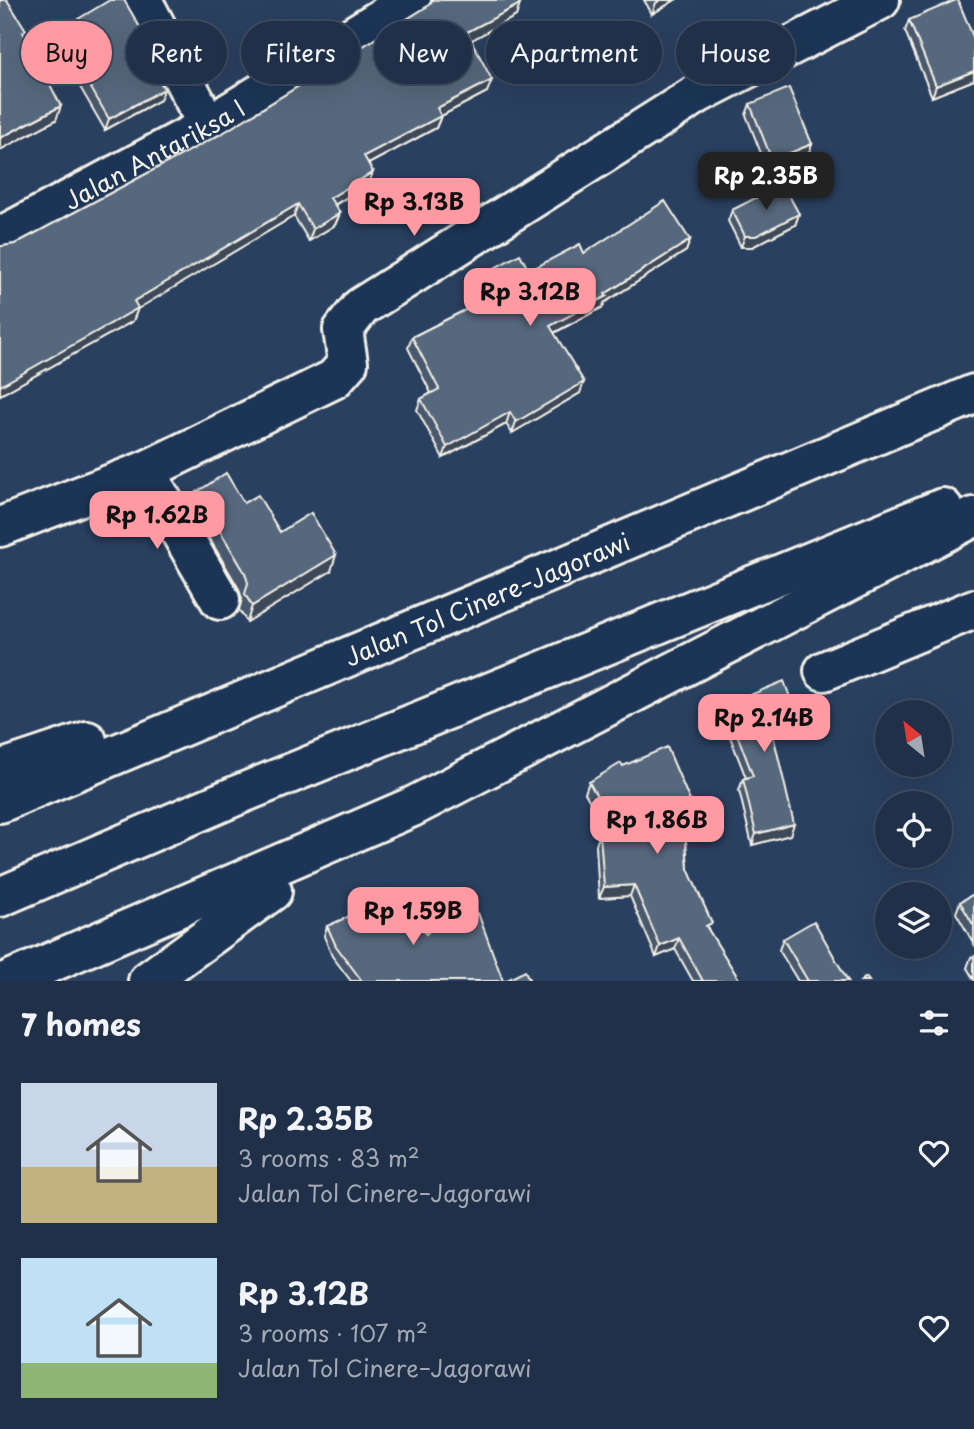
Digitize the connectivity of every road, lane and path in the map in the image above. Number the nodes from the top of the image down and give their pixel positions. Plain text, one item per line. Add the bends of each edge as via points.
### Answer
1 (142, 0) edge
2 (411, 0) edge
3 (880, 0) edge
4 (208, 126) junction
5 (0, 237) edge
6 (974, 394) edge
7 (145, 471) junction
8 (974, 495) edge
9 (974, 517) edge
10 (0, 527) edge
11 (220, 600) dead end
12 (974, 609) edge
13 (361, 649) junction
14 (824, 671) dead end
15 (0, 770) edge
16 (0, 803) edge
17 (272, 891) dead end
18 (0, 897) edge
19 (8, 981) edge
20 (148, 981) edge

1 - 4 main road
2 - 4 main road, Jalan Antariksa I
3 - 7 main road via 699,93 361,307 343,330 348,363 334,379
4 - 5 main road, Jalan Antariksa I
6 - 13 main road, Jalan Tol Cinere–Jagorawi
7 - 10 main road
7 - 11 main road
8 - 18 main road via 240,794
9 - 19 main road via 412,807
12 - 14 main road
13 - 15 main road
13 - 16 main road, Jalan Tol Cinere–Jagorawi
17 - 20 main road

